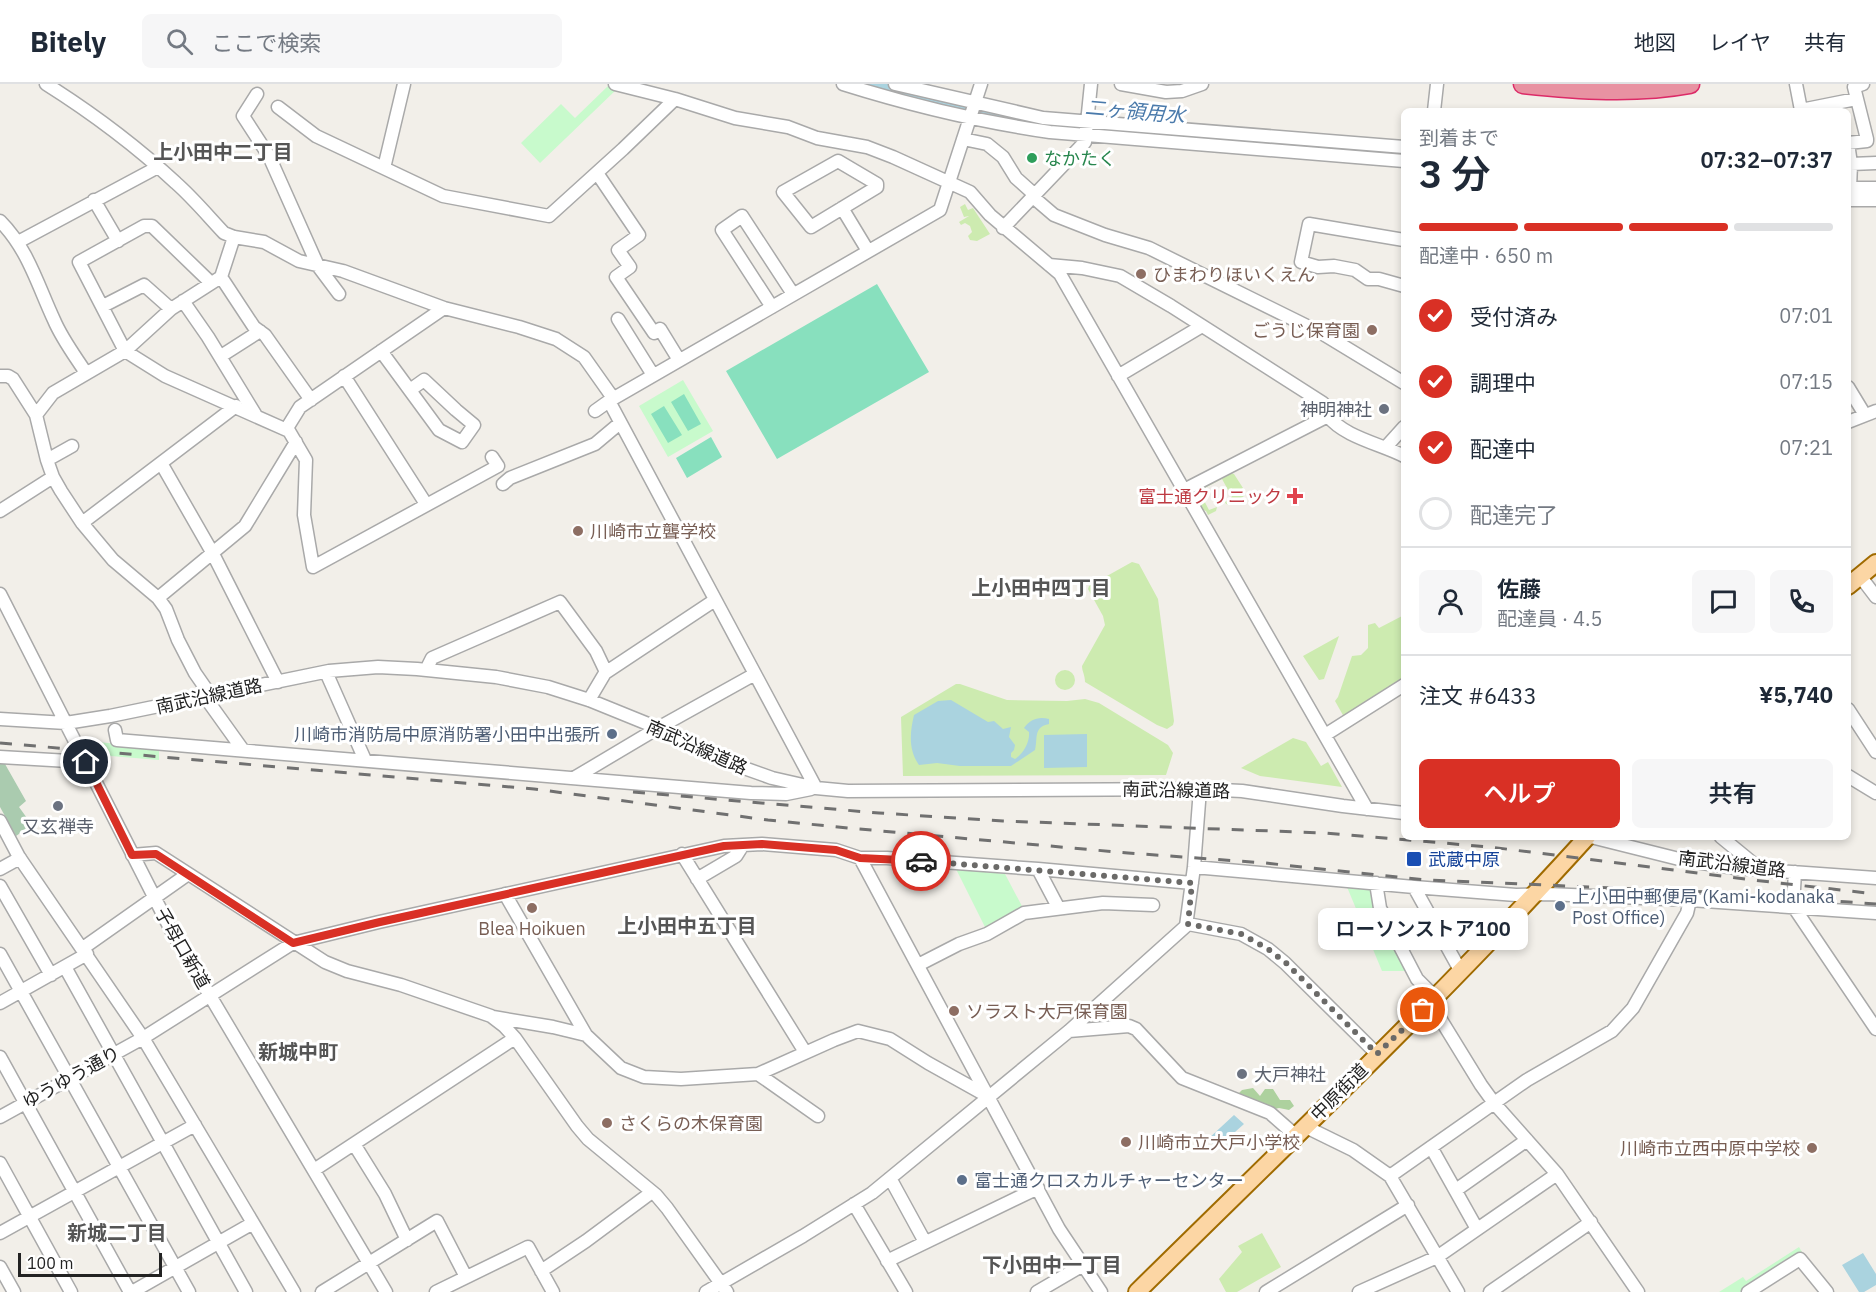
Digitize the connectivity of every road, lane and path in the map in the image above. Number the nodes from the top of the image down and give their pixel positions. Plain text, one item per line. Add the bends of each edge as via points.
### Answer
1 (46, 84) edge
2 (404, 84) edge
3 (615, 84) edge
4 (843, 84) edge
5 (895, 84) edge
6 (981, 84) edge
7 (1092, 84) edge
8 (1121, 84) edge
9 (1202, 84) edge
10 (1437, 84) edge
11 (1531, 84) edge
12 (1690, 84) edge
13 (1796, 84) edge
14 (1863, 84) edge
15 (257, 94) dead end
16 (675, 99) junction
17 (1856, 99) junction
18 (975, 104) junction
19 (278, 107) dead end
20 (1434, 108) edge
21 (1801, 108) edge
22 (1811, 108) edge
23 (970, 116) junction
24 (1088, 123) junction
25 (1086, 136) junction
26 (963, 138) junction
27 (1851, 143) edge
28 (1401, 147) edge
29 (1401, 161) edge
30 (1876, 163) edge
31 (1851, 164) edge
32 (158, 167) junction
33 (384, 168) junction
34 (597, 173) junction
35 (949, 182) junction
36 (1876, 188) edge
37 (1851, 192) edge
38 (1851, 193) edge
39 (1034, 196) junction
40 (94, 200) junction
41 (1876, 200) edge
42 (842, 208) junction
43 (0, 221) edge
44 (1003, 228) junction
45 (234, 237) junction
46 (1401, 239) edge
47 (118, 241) junction
48 (18, 242) junction
49 (868, 251) junction
50 (318, 266) junction
51 (1049, 266) junction
52 (215, 280) junction
53 (1401, 285) edge
54 (339, 294) dead end
55 (793, 294) junction
56 (183, 301) junction
57 (104, 306) junction
58 (772, 307) junction
59 (444, 308) junction
60 (171, 309) junction
61 (618, 319) dead end
62 (1202, 326) junction
63 (260, 331) junction
64 (125, 351) junction
65 (381, 351) junction
66 (221, 356) junction
67 (679, 360) junction
68 (86, 373) junction
69 (653, 375) junction
70 (0, 376) edge
71 (344, 376) junction
72 (1118, 376) junction
73 (1401, 381) edge
74 (410, 390) junction
75 (1851, 390) edge
76 (611, 399) junction
77 (311, 400) junction
78 (236, 406) junction
79 (595, 411) dead end
80 (1871, 413) edge
81 (255, 414) junction
82 (36, 415) junction
83 (1328, 416) junction
84 (1851, 421) edge
85 (620, 423) junction
86 (287, 428) junction
87 (1401, 430) edge
88 (296, 442) junction
89 (72, 446) dead end
90 (1386, 447) junction
91 (1401, 454) edge
92 (492, 457) dead end
93 (46, 460) junction
94 (161, 463) junction
95 (53, 477) junction
96 (503, 484) dead end
97 (1184, 490) junction
98 (426, 504) junction
99 (0, 511) edge
100 (82, 523) junction
101 (212, 552) junction
102 (1876, 563) edge
103 (1854, 581) edge
104 (0, 594) edge
105 (1876, 597) edge
106 (158, 598) junction
107 (715, 600) junction
108 (426, 670) junction
109 (326, 672) junction
110 (606, 672) junction
111 (755, 674) junction
112 (278, 682) junction
113 (1401, 687) edge
114 (208, 696) junction
115 (589, 700) junction
116 (1851, 714) edge
117 (0, 719) edge
118 (66, 723) junction
119 (657, 728) junction
120 (115, 730) dead end
121 (1326, 735) junction
122 (243, 750) junction
123 (1876, 752) edge
124 (0, 757) edge
125 (365, 760) junction
126 (86, 762) junction
127 (574, 778) junction
128 (1851, 778) edge
129 (816, 788) junction
130 (1200, 789) junction
131 (1876, 793) edge
132 (1367, 809) junction
133 (1401, 813) edge
134 (0, 821) edge
135 (1586, 840) edge
136 (1601, 840) edge
137 (1724, 840) edge
138 (743, 845) junction
139 (682, 854) junction
140 (132, 855) junction
141 (20, 858) junction
142 (860, 858) junction
143 (1194, 867) junction
144 (0, 869) edge
145 (1038, 869) junction
146 (1760, 869) junction
147 (1795, 872) junction
148 (188, 874) junction
149 (697, 879) junction
150 (1876, 879) edge
151 (1192, 883) junction
152 (1377, 883) junction
153 (0, 886) edge
154 (1414, 887) junction
155 (506, 894) junction
156 (1534, 896) junction
157 (154, 898) junction
158 (1690, 900) junction
159 (1153, 905) dead end
160 (1793, 906) junction
161 (1058, 908) junction
162 (1876, 913) edge
163 (1188, 924) junction
164 (293, 943) junction
165 (85, 951) junction
166 (0, 954) edge
167 (918, 965) junction
168 (65, 967) junction
169 (1460, 970) junction
170 (51, 975) junction
171 (22, 991) junction
172 (211, 996) junction
173 (1432, 1000) junction
174 (0, 1003) edge
175 (492, 1016) junction
176 (1876, 1029) edge
177 (1069, 1031) junction
178 (586, 1035) junction
179 (143, 1038) junction
180 (515, 1038) junction
181 (805, 1052) junction
182 (113, 1054) junction
183 (1377, 1054) junction
184 (0, 1057) edge
185 (758, 1074) junction
186 (70, 1078) junction
187 (989, 1097) junction
188 (26, 1102) junction
189 (1494, 1103) junction
190 (818, 1116) dead end
191 (0, 1117) edge
192 (195, 1125) junction
193 (1300, 1131) junction
194 (1527, 1140) junction
195 (163, 1143) junction
196 (354, 1144) junction
197 (1431, 1147) junction
198 (0, 1163) edge
199 (120, 1167) junction
200 (314, 1170) junction
201 (1557, 1174) junction
202 (1390, 1176) junction
203 (890, 1178) junction
204 (1038, 1188) junction
205 (1456, 1190) junction
206 (75, 1192) junction
207 (652, 1192) junction
208 (854, 1204) junction
209 (1408, 1205) junction
210 (29, 1217) junction
211 (1591, 1222) junction
212 (253, 1223) junction
213 (1478, 1229) junction
214 (0, 1233) edge
215 (407, 1240) junction
216 (218, 1242) junction
217 (925, 1242) junction
218 (1437, 1257) junction
219 (887, 1261) junction
220 (369, 1263) junction
221 (1083, 1265) junction
222 (0, 1267) edge
223 (175, 1267) junction
224 (541, 1271) junction
225 (466, 1277) junction
226 (724, 1288) edge
227 (8, 1289) edge
228 (71, 1292) edge
229 (131, 1292) edge
230 (189, 1292) edge
231 (246, 1292) edge
232 (294, 1292) edge
233 (322, 1292) edge
234 (386, 1292) edge
235 (436, 1292) edge
236 (553, 1292) edge
237 (706, 1292) edge
238 (906, 1292) edge
239 (1037, 1292) edge
240 (1101, 1292) edge
241 (1137, 1292) edge
242 (1266, 1292) edge
243 (1359, 1292) edge
244 (1458, 1292) edge
245 (1490, 1292) edge
246 (1638, 1292) edge
247 (1748, 1292) edge
248 (1827, 1292) edge

1 - 32 street
2 - 33 street
3 - 16 street
4 - 23 street
5 - 18 street
6 - 18 street
7 - 24 street
8 - 9 street via 1166,92
10 - 20 street
11 - 12 highway via 1608,89
13 - 21 street
14 - 17 street via 1854,87
15 - 50 street via 243,116 269,156
16 - 34 street
16 - 35 street via 735,118 867,147
17 - 22 street
17 - 27 street via 1868,139
18 - 23 street
18 - 24 street
19 - 33 street via 316,136
23 - 25 street
23 - 26 street
24 - 25 street
24 - 28 street
25 - 29 street
25 - 39 street via 1085,142
26 - 35 street
26 - 39 street via 987,144 1003,157
30 - 31 street
32 - 40 street
32 - 45 street via 224,233
33 - 34 street via 443,196 549,216
34 - 67 street via 639,235 618,250 630,267 616,277 654,333 660,329
35 - 44 street via 970,192
35 - 49 street via 940,210
36 - 37 street
38 - 41 street
39 - 44 street
39 - 73 street via 1054,215 1105,236 1149,248 1325,335
40 - 47 street
40 - 48 street
42 - 42 street via 877,184 838,161 783,192 811,227
42 - 49 street
43 - 48 street
44 - 51 street
45 - 50 street via 264,242 299,261
45 - 52 street
46 - 53 street via 1309,224 1301,262 1355,270 1368,279
47 - 52 street via 144,226 152,226
47 - 57 street via 79,262
48 - 68 street via 55,322
49 - 55 street
50 - 54 street
50 - 59 street via 343,271
51 - 62 street via 1120,276
51 - 72 street via 1060,274
52 - 56 street
52 - 63 street
55 - 58 street
55 - 58 street via 742,216 722,230
56 - 60 street
56 - 66 street
57 - 60 street via 144,285
57 - 64 street
58 - 67 street
59 - 65 street
59 - 76 street via 556,339 584,357
60 - 64 street
61 - 69 street
62 - 72 street
62 - 83 street via 1323,403
63 - 66 street
63 - 77 street via 266,334
64 - 68 street
64 - 78 street via 165,376
65 - 71 street
65 - 74 street
66 - 81 street
67 - 69 street
68 - 82 street via 53,393
69 - 76 street
70 - 82 street via 13,379
71 - 77 street
71 - 98 street
72 - 97 street
74 - 74 street via 439,429 462,442 474,424 424,380
75 - 80 street
76 - 79 street
76 - 85 street
77 - 86 street via 300,407
78 - 81 street
78 - 94 street
80 - 84 street
81 - 86 street
82 - 93 street
83 - 90 street via 1351,434
83 - 97 street
85 - 96 street via 595,444
85 - 107 street
86 - 88 street
87 - 90 street
88 - 98 street via 306,460 304,515 313,567
88 - 101 street via 245,526
89 - 93 street
90 - 91 street
92 - 98 street via 498,466
93 - 95 street
94 - 100 street
94 - 101 street
95 - 99 street
95 - 100 street
97 - 121 street
100 - 106 street via 113,560
101 - 106 street
101 - 112 street
102 - 103 main road
103 - 105 street
104 - 118 street, 子母口新道
106 - 114 street
107 - 110 street
107 - 111 street
108 - 109 street, 南武沿線道路 via 378,667
108 - 110 street via 432,658 560,602 596,651
108 - 115 street, 南武沿線道路 via 496,677
109 - 112 street, 南武沿線道路
109 - 125 street
110 - 115 street
111 - 119 street
111 - 129 street
112 - 114 street, 南武沿線道路
113 - 121 street
114 - 118 street, 南武沿線道路
114 - 122 street
115 - 119 street, 南武沿線道路
116 - 123 street
117 - 118 street, 南武沿線道路
118 - 126 street, 子母口新道
119 - 127 street
119 - 129 street, 南武沿線道路 via 730,763
120 - 122 street via 117,740
121 - 132 street
122 - 125 street
124 - 126 street
125 - 127 street
126 - 140 street, 子母口新道
127 - 129 street via 751,793 786,794
128 - 131 street
129 - 130 street, 南武沿線道路
130 - 132 street, 南武沿線道路 via 1242,791
130 - 143 street
132 - 133 street, 南武沿線道路
134 - 141 street
135 - 156 main road, 中原街道
136 - 146 street, 南武沿線道路 via 1683,860
137 - 146 street
138 - 139 street, ゆうゆう通り
138 - 142 street, ゆうゆう通り via 836,850
138 - 149 street via 736,856
139 - 149 street
139 - 155 street, ゆうゆう通り
140 - 148 street via 156,854
140 - 157 street, 子母口新道
141 - 144 street
141 - 165 street
142 - 145 street, ゆうゆう通り
142 - 167 street
143 - 151 street
143 - 152 street
145 - 151 street, ゆうゆう通り
145 - 161 street
146 - 147 street, 南武沿線道路
147 - 150 street, 南武沿線道路
147 - 160 street
148 - 157 street
148 - 164 street
149 - 181 street
151 - 163 street
152 - 154 street
152 - 173 street via 1380,908
153 - 170 street
154 - 156 street
154 - 169 street
155 - 164 street, ゆうゆう通り
155 - 178 street
156 - 158 street
156 - 169 main road, 中原街道
157 - 165 street
157 - 172 street, 子母口新道
158 - 160 street
158 - 189 street via 1687,914 1633,1008 1612,1031
159 - 161 street via 1103,903
160 - 162 street
160 - 176 street
161 - 167 street via 1024,913
163 - 177 street
163 - 183 street via 1241,934 1268,949
164 - 172 street, ゆうゆう通り
164 - 175 street via 347,971
165 - 168 street
165 - 179 street
166 - 171 street
167 - 187 street
168 - 170 street
168 - 182 street
169 - 173 main road, 中原街道
170 - 171 street
171 - 174 street
171 - 186 street
172 - 179 street, ゆうゆう通り
172 - 200 street, 子母口新道
173 - 183 main road, 中原街道
173 - 189 street
175 - 178 street
175 - 180 street
177 - 187 street
177 - 193 street via 1129,1026 1136,1029 1182,1078 1270,1113
178 - 185 street via 621,1068 644,1077
179 - 182 street, ゆうゆう通り
179 - 192 street
180 - 196 street
180 - 207 street via 588,1139
181 - 185 street
181 - 187 street via 858,1031 867,1033 890,1039
182 - 186 street, ゆうゆう通り
182 - 195 street
183 - 193 main road, 中原街道
184 - 188 street
185 - 190 street
186 - 188 street, ゆうゆう通り
186 - 199 street
187 - 203 street
187 - 204 street
188 - 191 street, ゆうゆう通り
188 - 206 street
189 - 194 street
189 - 197 street
192 - 195 street
192 - 212 street
193 - 202 street via 1353,1150
193 - 241 main road, 中原街道
194 - 201 street
194 - 205 street
195 - 199 street
195 - 216 street
196 - 200 street
196 - 215 street
197 - 202 street
197 - 205 street
198 - 210 street
199 - 206 street
199 - 223 street
200 - 220 street, 子母口新道
201 - 211 street
201 - 213 street
202 - 209 street
203 - 208 street
203 - 217 street
204 - 217 street
204 - 221 street
205 - 213 street
206 - 210 street
206 - 229 street
207 - 224 street
207 - 226 street via 668,1208
208 - 219 street
208 - 226 street
209 - 218 street
209 - 242 street
210 - 214 street
210 - 228 street
211 - 245 street
211 - 246 street
212 - 216 street
212 - 232 street
213 - 218 street
215 - 220 street
215 - 225 street via 437,1221
216 - 223 street
216 - 231 street
217 - 219 street
218 - 243 street
218 - 244 street
219 - 238 street
220 - 233 street
220 - 234 street, 子母口新道
221 - 239 street
221 - 240 street
222 - 227 street
223 - 229 street
223 - 230 street
224 - 225 street via 528,1247
224 - 236 street
225 - 235 street
226 - 237 street
247 - 248 street via 1800,1259

